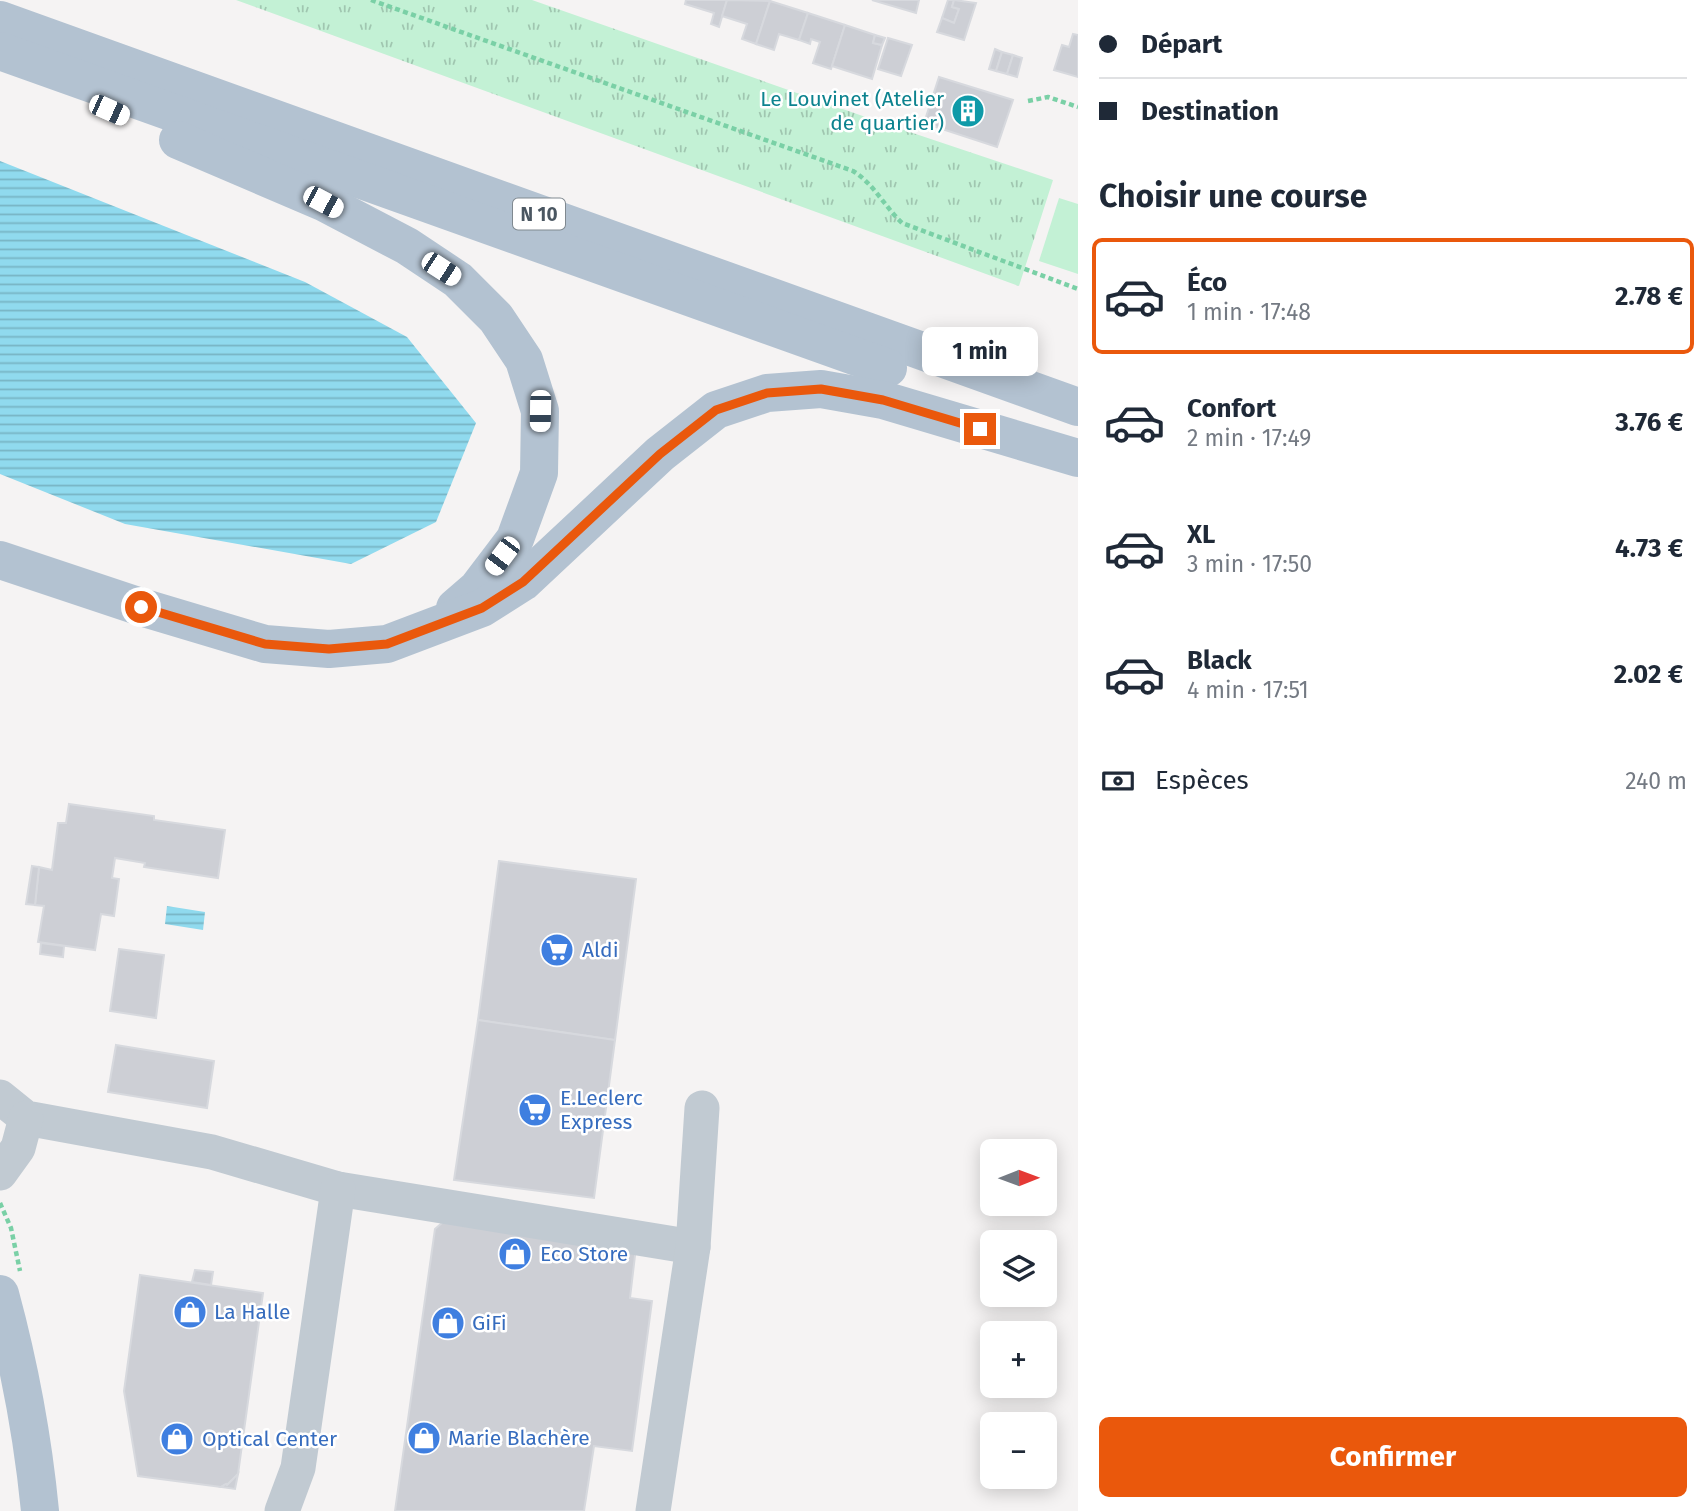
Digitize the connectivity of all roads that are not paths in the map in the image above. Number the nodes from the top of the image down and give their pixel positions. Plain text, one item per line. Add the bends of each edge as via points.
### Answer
1 (3, 42) edge
2 (1078, 407) edge
3 (1078, 435) edge
4 (1078, 458) edge
5 (9, 568) edge
6 (433, 628) junction
7 (13, 1108) edge
8 (702, 1108) dead end
9 (0, 1173) edge
10 (338, 1189) junction
11 (693, 1247) junction
12 (0, 1294) edge
13 (40, 1511) edge
14 (282, 1511) edge
15 (653, 1511) edge

1 - 2 main road, N 10
1 - 3 main road, N 10
1 - 6 main road via 37,79 323,202 407,246 458,280 496,318 524,360 540,411 539,473 515,539 477,589
4 - 6 main road via 883,400 821,389 767,393 716,410 660,454 523,582 482,608
5 - 6 main road via 265,644 329,649 387,644
7 - 9 street via 18,1148
7 - 10 street via 212,1152
8 - 11 street
10 - 11 street
10 - 14 street via 298,1468
11 - 15 street
12 - 13 main road via 27,1418

